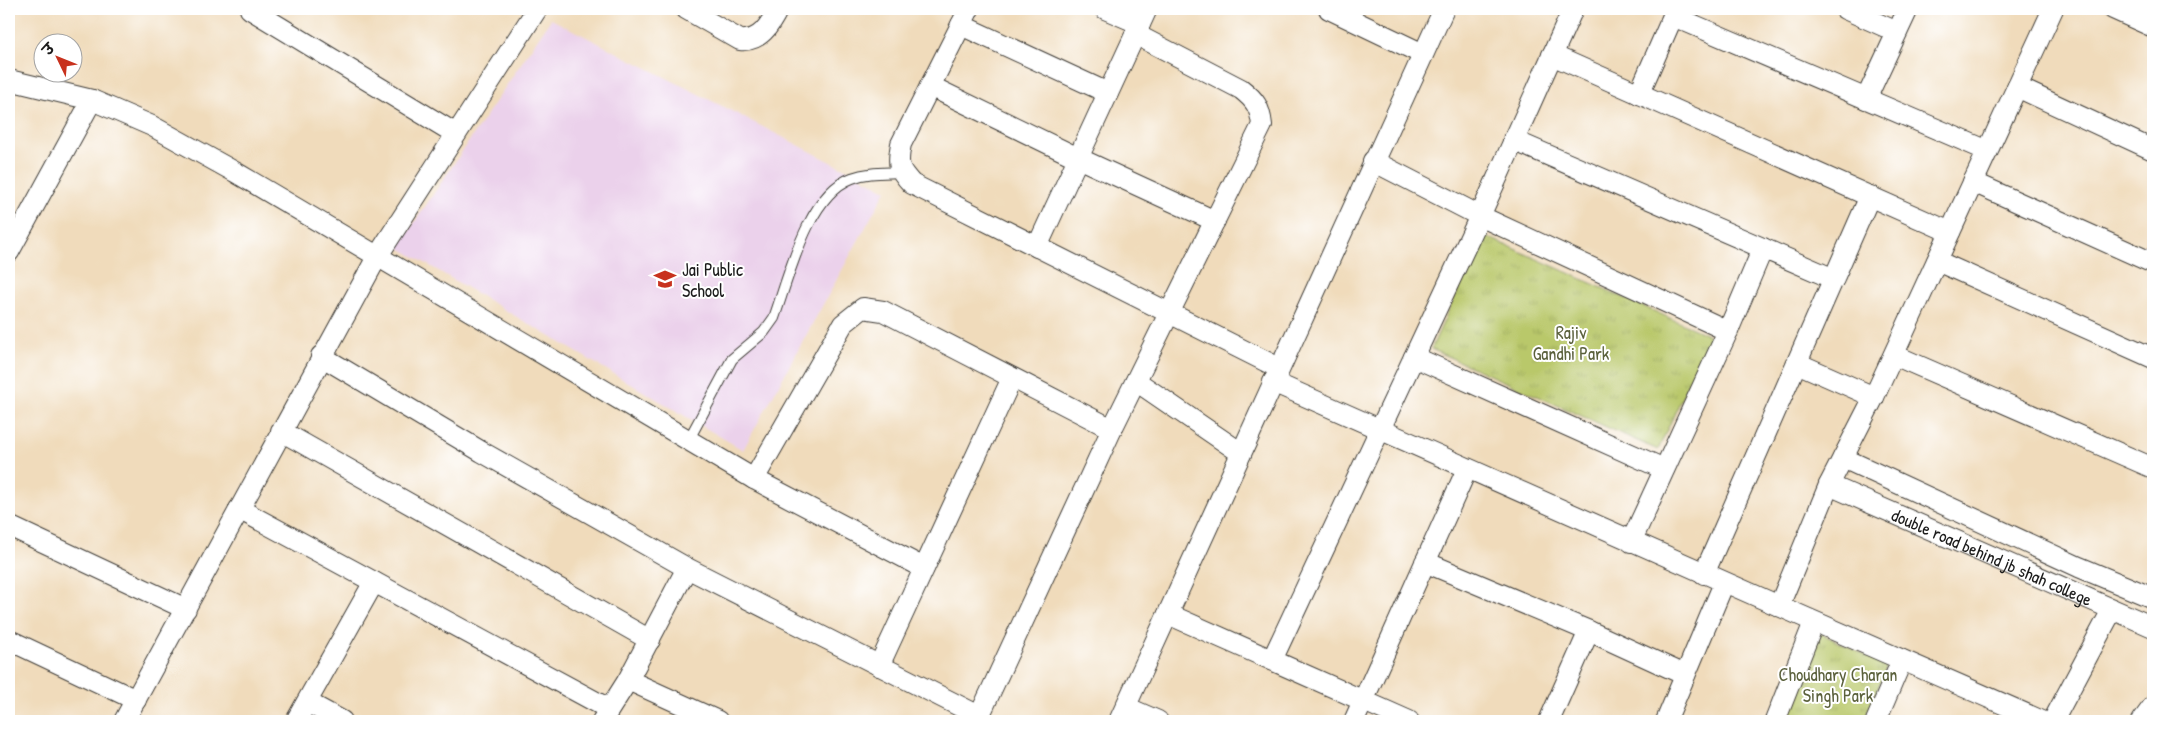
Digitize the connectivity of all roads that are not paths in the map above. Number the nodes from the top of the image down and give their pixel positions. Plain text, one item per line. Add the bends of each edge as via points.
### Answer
1 (250, 9) edge
2 (537, 9) edge
3 (686, 9) edge
4 (778, 9) edge
5 (1105, 9) edge
6 (1328, 9) edge
7 (1444, 9) edge
8 (1573, 9) edge
9 (1845, 9) edge
10 (1908, 9) edge
11 (2053, 9) edge
12 (2113, 9) edge
13 (1675, 12) edge
14 (965, 17) edge
15 (1141, 22) edge
16 (2153, 27) edge
17 (1897, 32) junction
18 (1423, 54) junction
19 (1552, 55) junction
20 (9, 80) edge
21 (930, 86) junction
22 (2017, 87) junction
23 (1108, 93) junction
24 (1639, 94) junction
25 (1866, 99) junction
26 (92, 100) junction
27 (456, 134) junction
28 (1513, 140) junction
29 (2153, 150) edge
30 (1988, 151) junction
31 (1078, 158) junction
32 (1374, 161) junction
33 (901, 172) junction
34 (1973, 182) junction
35 (1870, 196) junction
36 (1480, 216) junction
37 (1215, 222) junction
38 (1950, 232) junction
39 (1037, 247) junction
40 (1763, 248) junction
41 (9, 252) edge
42 (377, 257) junction
43 (1937, 262) junction
44 (2153, 263) edge
45 (1834, 279) junction
46 (1170, 313) junction
47 (1728, 331) junction
48 (1894, 355) junction
49 (321, 356) junction
50 (1414, 357) junction
51 (2153, 358) edge
52 (1797, 363) junction
53 (1276, 375) junction
54 (1012, 378) junction
55 (1136, 381) junction
56 (1874, 397) junction
57 (1112, 429) junction
58 (1380, 430) junction
59 (281, 431) junction
60 (688, 441) junction
61 (1241, 453) junction
62 (1843, 458) junction
63 (2153, 468) edge
64 (1467, 469) junction
65 (1664, 469) junction
66 (754, 479) junction
67 (1829, 485) junction
68 (239, 509) junction
69 (9, 526) edge
70 (1631, 542) junction
71 (1425, 562) junction
72 (687, 568) junction
73 (924, 568) junction
74 (1704, 574) junction
75 (374, 582) junction
76 (1724, 583) junction
77 (2153, 598) edge
78 (1779, 606) junction
79 (186, 609) junction
80 (2112, 610) junction
81 (1168, 614) junction
82 (1814, 622) junction
83 (2153, 627) edge
84 (1589, 631) junction
85 (650, 640) junction
86 (11, 645) edge
87 (1272, 660) junction
88 (1902, 660) junction
89 (879, 666) junction
90 (1686, 675) junction
91 (628, 680) junction
92 (136, 700) junction
93 (1362, 701) junction
94 (306, 702) junction
95 (2153, 706) edge
96 (1123, 714) edge
97 (606, 715) edge
98 (978, 719) edge
99 (124, 721) edge
100 (296, 721) edge
101 (342, 721) edge
102 (718, 721) edge
103 (1158, 721) edge
104 (1354, 721) edge
105 (1409, 721) edge
106 (1549, 721) edge
107 (1666, 721) edge
108 (1775, 721) edge
109 (1876, 721) edge
110 (2042, 721) edge
111 (2053, 721) edge
112 (2142, 721) edge

1 - 27 street
2 - 27 street
3 - 4 street via 740,40 748,41 765,30
5 - 15 street
6 - 18 street
7 - 18 street
8 - 19 street
9 - 17 street
10 - 17 street
11 - 22 street
12 - 16 street
13 - 24 street
13 - 25 street
14 - 21 street
14 - 23 street
15 - 23 street
15 - 37 street via 1241,89 1253,98 1260,110 1262,125
17 - 25 street
18 - 32 street
19 - 24 street
19 - 28 street
20 - 26 street
21 - 31 street
21 - 33 street via 901,144 898,160
22 - 29 street
22 - 30 street
23 - 31 street
24 - 35 street
25 - 30 street
26 - 41 street
26 - 42 street via 152,126
27 - 42 street
28 - 36 street
28 - 40 street
30 - 34 street
31 - 37 street
31 - 39 street
32 - 36 street
32 - 53 street
33 - 39 street via 912,184
33 - 60 lane via 868,173 850,178 822,199 811,217 774,318 764,332 732,360
34 - 38 street
34 - 44 street
35 - 38 street
35 - 45 street
36 - 47 street
36 - 50 street
37 - 46 street
38 - 43 street
39 - 46 street
40 - 45 street
40 - 47 street
42 - 49 street
42 - 60 street
43 - 48 street
43 - 51 street
45 - 52 street
46 - 53 street
46 - 55 street
47 - 65 street
48 - 56 street
48 - 63 street
49 - 59 street
49 - 72 street
50 - 58 street
50 - 65 street
52 - 56 street
52 - 74 street
53 - 58 street
53 - 61 street
54 - 57 street
54 - 66 street via 883,311 863,308 843,324
54 - 73 street
55 - 57 street
55 - 61 street
56 - 62 street
57 - 98 street
58 - 64 street
58 - 87 street
59 - 68 street
59 - 85 street
60 - 66 street
61 - 81 street
62 - 67 street
62 - 77 street
64 - 70 street
64 - 71 street
65 - 70 street
66 - 73 street
67 - 78 street
67 - 80 street, double road behind jb shah college
68 - 75 street
68 - 79 street
69 - 79 street
70 - 74 street
71 - 84 street
71 - 93 street
72 - 85 street
72 - 89 street
73 - 89 street
74 - 76 street
75 - 94 street
75 - 97 street
76 - 78 street
76 - 90 street
78 - 82 street
79 - 92 street
80 - 83 street, double road behind jb shah college
80 - 111 street
81 - 87 street
81 - 96 street
82 - 88 street
82 - 108 street
84 - 90 street
84 - 106 street
85 - 91 street
86 - 92 street
87 - 93 street
88 - 109 street
88 - 110 street
89 - 98 street
90 - 107 street
91 - 97 street
91 - 102 street
92 - 99 street
93 - 104 street
93 - 105 street
94 - 100 street
94 - 101 street
95 - 112 street
96 - 103 street

